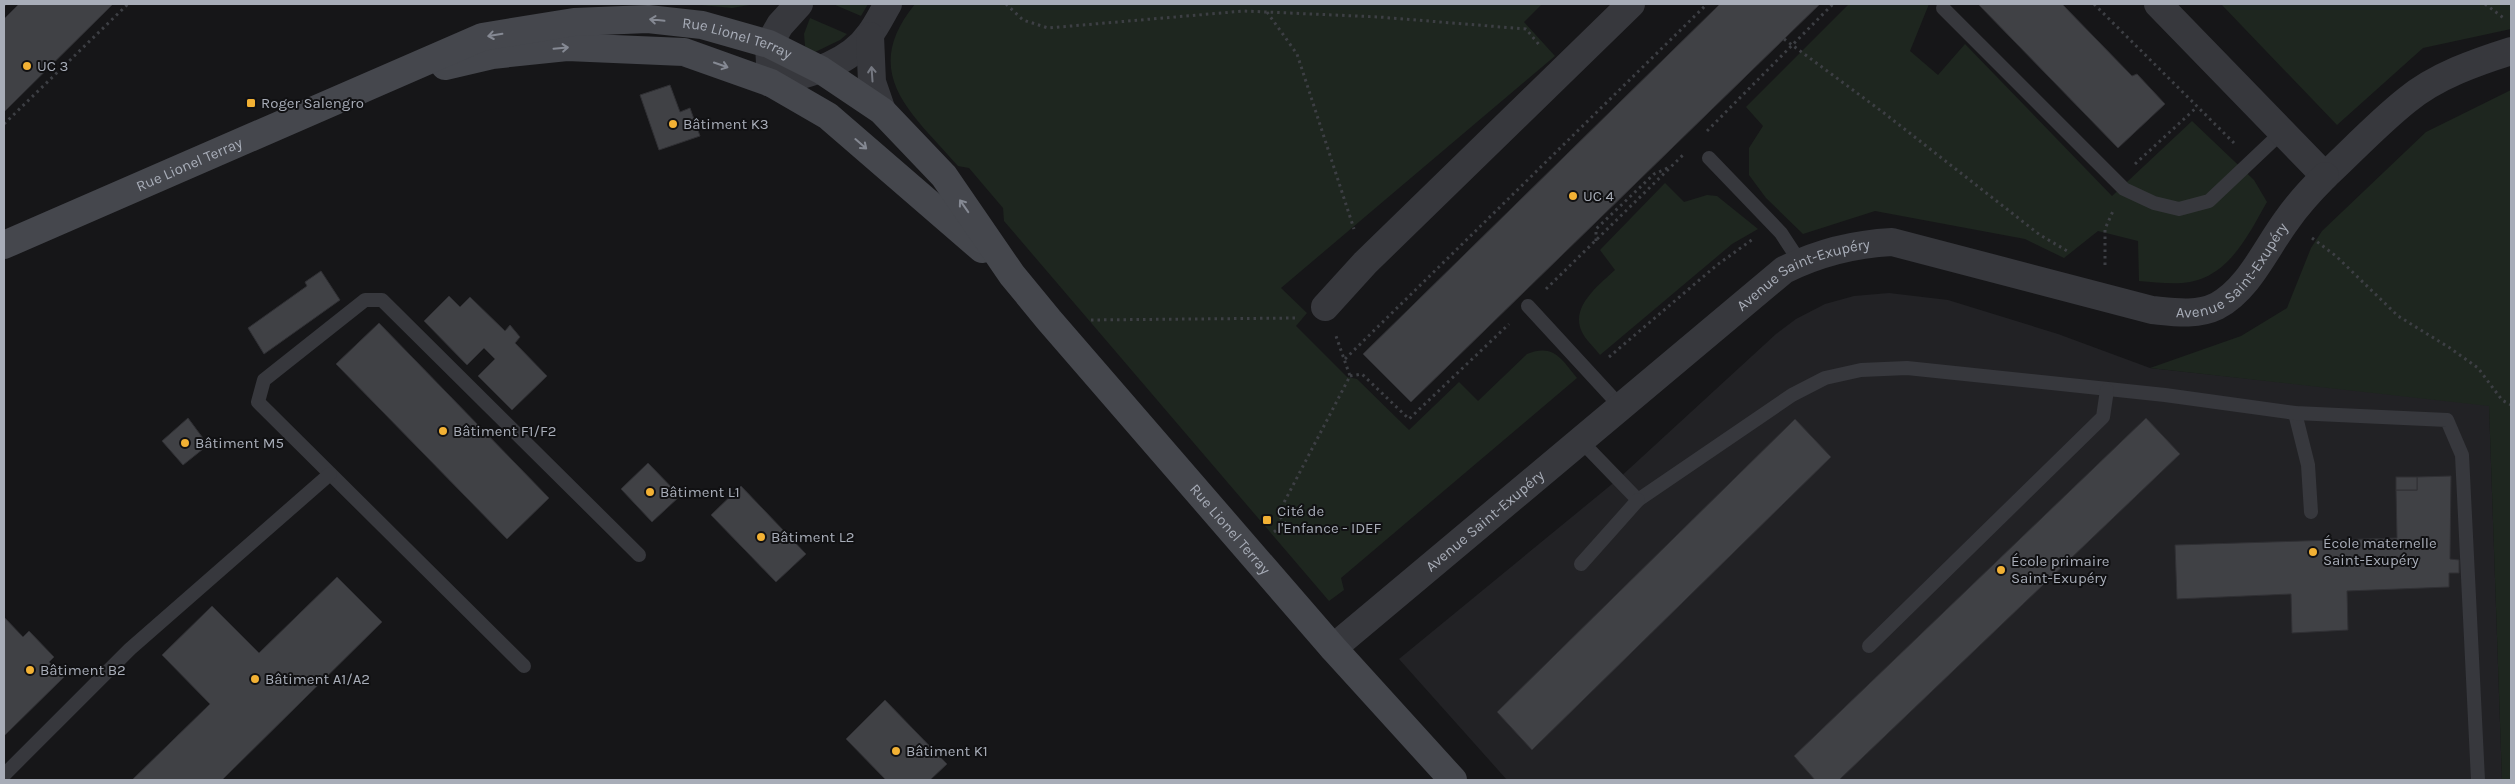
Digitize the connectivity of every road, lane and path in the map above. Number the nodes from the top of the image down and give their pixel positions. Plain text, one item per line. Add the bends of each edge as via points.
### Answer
1 (128, 4) edge
2 (799, 4) edge
3 (888, 4) edge
4 (1006, 4) edge
5 (1631, 4) edge
6 (1707, 4) edge
7 (1833, 4) edge
8 (2158, 4) edge
9 (2485, 4) edge
10 (1943, 8) dead end
11 (1267, 11) junction
12 (2511, 24) edge
13 (870, 36) junction
14 (1784, 39) dead end
15 (769, 44) junction
16 (1790, 46) junction
17 (2511, 51) edge
18 (820, 70) junction
19 (1563, 72) junction
20 (376, 82) junction
21 (771, 83) junction
22 (2198, 107) dead end
23 (882, 111) junction
24 (4, 124) edge
25 (2282, 132) junction
26 (1700, 138) dead end
27 (1686, 152) dead end
28 (1710, 158) dead end
29 (1673, 166) junction
30 (2130, 168) dead end
31 (2325, 176) junction
32 (2124, 189) junction
33 (2287, 220) junction
34 (1759, 234) dead end
35 (1596, 241) junction
36 (4, 245) edge
37 (2072, 254) dead end
38 (1800, 262) junction
39 (1365, 263) junction
40 (1012, 275) junction
41 (2105, 298) junction
42 (1528, 306) junction
43 (1325, 307) junction
44 (1049, 320) junction
45 (1344, 360) junction
46 (1591, 373) junction
47 (1350, 376) junction
48 (2107, 390) junction
49 (2511, 405) edge
50 (1621, 407) junction
51 (2294, 413) junction
52 (1581, 441) junction
53 (330, 474) junction
54 (1638, 500) junction
55 (2311, 512) dead end
56 (1251, 552) junction
57 (639, 555) dead end
58 (1581, 564) dead end
59 (1868, 646) dead end
60 (1333, 648) junction
61 (524, 666) dead end
62 (4, 776) edge
63 (1453, 780) edge
64 (2478, 780) edge

1 - 24 path
2 - 15 street via 780,25
3 - 13 street
4 - 11 path via 1023,20 1048,28 1244,10
5 - 19 street
6 - 45 path
7 - 16 path
8 - 25 street
9 - 12 path
10 - 32 lane
11 - 19 path via 1526,29
11 - 39 path via 1297,54
13 - 18 street via 851,54
23 -> 13 street via 872,82
14 - 16 path
15 - 18 main road, Rue Lionel Terray
15 -> 20 main road, Rue Lionel Terray via 702,26 648,20 574,22 482,37
15 - 21 street
16 - 26 path
16 - 37 path via 1884,113 2040,235
17 - 31 street, Avenue Saint-Exupéry via 2480,61 2408,99
18 - 21 street
18 - 23 main road, Rue Lionel Terray
19 - 39 street
20 -> 21 main road, Rue Lionel Terray via 492,55 566,47 684,52
20 - 36 main road, Rue Lionel Terray
21 -> 40 main road, Rue Lionel Terray via 828,116
22 - 30 path
40 -> 23 main road, Rue Lionel Terray via 944,176
25 - 31 street
25 - 32 lane via 2209,200 2180,209 2154,203
27 - 29 path
28 - 38 lane via 1781,233
29 - 35 path
29 - 35 path via 1654,174 1596,229
31 - 33 street, Avenue Saint-Exupéry
32 - 41 path via 2104,229
33 - 41 street, Avenue Saint-Exupéry via 2240,288 2216,306 2192,313 2152,310
33 - 49 path via 2336,256 2398,316 2478,368 2502,400
34 - 46 path via 1717,265
35 - 42 path
38 - 41 street, Avenue Saint-Exupéry via 1839,249 1892,242
38 - 50 street, Avenue Saint-Exupéry via 1784,270
39 - 43 street
40 - 44 main road, Rue Lionel Terray
42 - 46 lane
42 - 47 path via 1408,419 1362,374
43 - 44 path via 1312,316 1295,318
43 - 45 path
44 - 56 main road, Rue Lionel Terray
45 - 47 path
46 - 50 lane
47 - 56 path via 1278,514 1285,523
48 - 51 lane
48 - 54 lane via 1907,368 1860,370 1834,376 1792,395
48 - 59 lane via 2103,417
50 - 52 street, Avenue Saint-Exupéry
51 - 55 lane via 2308,465
51 - 64 lane via 2447,420 2462,455
52 - 54 lane
52 - 60 street, Avenue Saint-Exupéry
53 - 57 lane via 258,402 264,380 365,300 382,300
53 - 61 lane
53 - 62 lane via 130,649
54 - 58 lane
56 - 60 main road, Rue Lionel Terray
60 - 63 main road, Rue Lionel Terray

